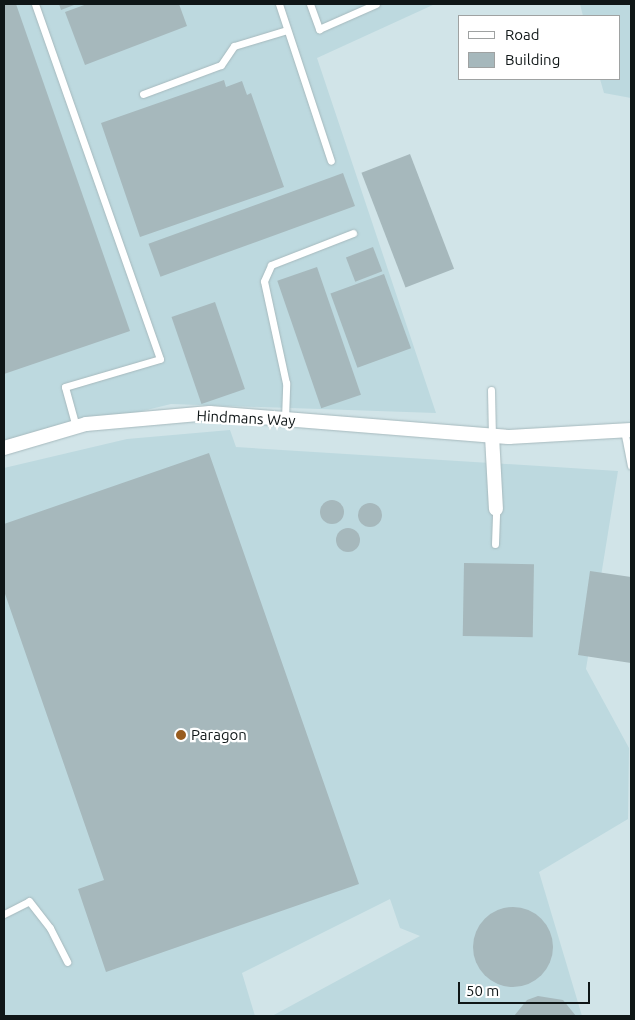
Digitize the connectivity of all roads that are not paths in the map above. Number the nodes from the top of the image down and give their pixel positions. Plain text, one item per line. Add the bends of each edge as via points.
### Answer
1 (35, 4) edge
2 (279, 4) edge
3 (310, 4) edge
4 (376, 4) edge
5 (287, 30) junction
6 (143, 94) dead end
7 (331, 162) dead end
8 (353, 233) dead end
9 (491, 390) dead end
10 (285, 419) junction
11 (76, 427) junction
12 (628, 430) edge
13 (492, 436) junction
14 (4, 448) edge
15 (631, 465) edge
16 (496, 509) joint
17 (495, 544) dead end
18 (4, 914) edge
19 (67, 962) dead end

1 - 11 lane via 160,359 65,388
2 - 5 lane
3 - 4 lane via 319,29
5 - 6 lane via 234,46 220,64
5 - 7 lane
8 - 10 lane via 279,260 271,265 264,281 286,383
9 - 13 lane
10 - 11 street, Hindmans Way via 210,413
10 - 13 street, Hindmans Way
11 - 14 street, Hindmans Way
12 - 13 street, Hindmans Way
12 - 15 lane
13 - 16 street
16 - 17 lane
18 - 19 lane via 29,901 50,928

